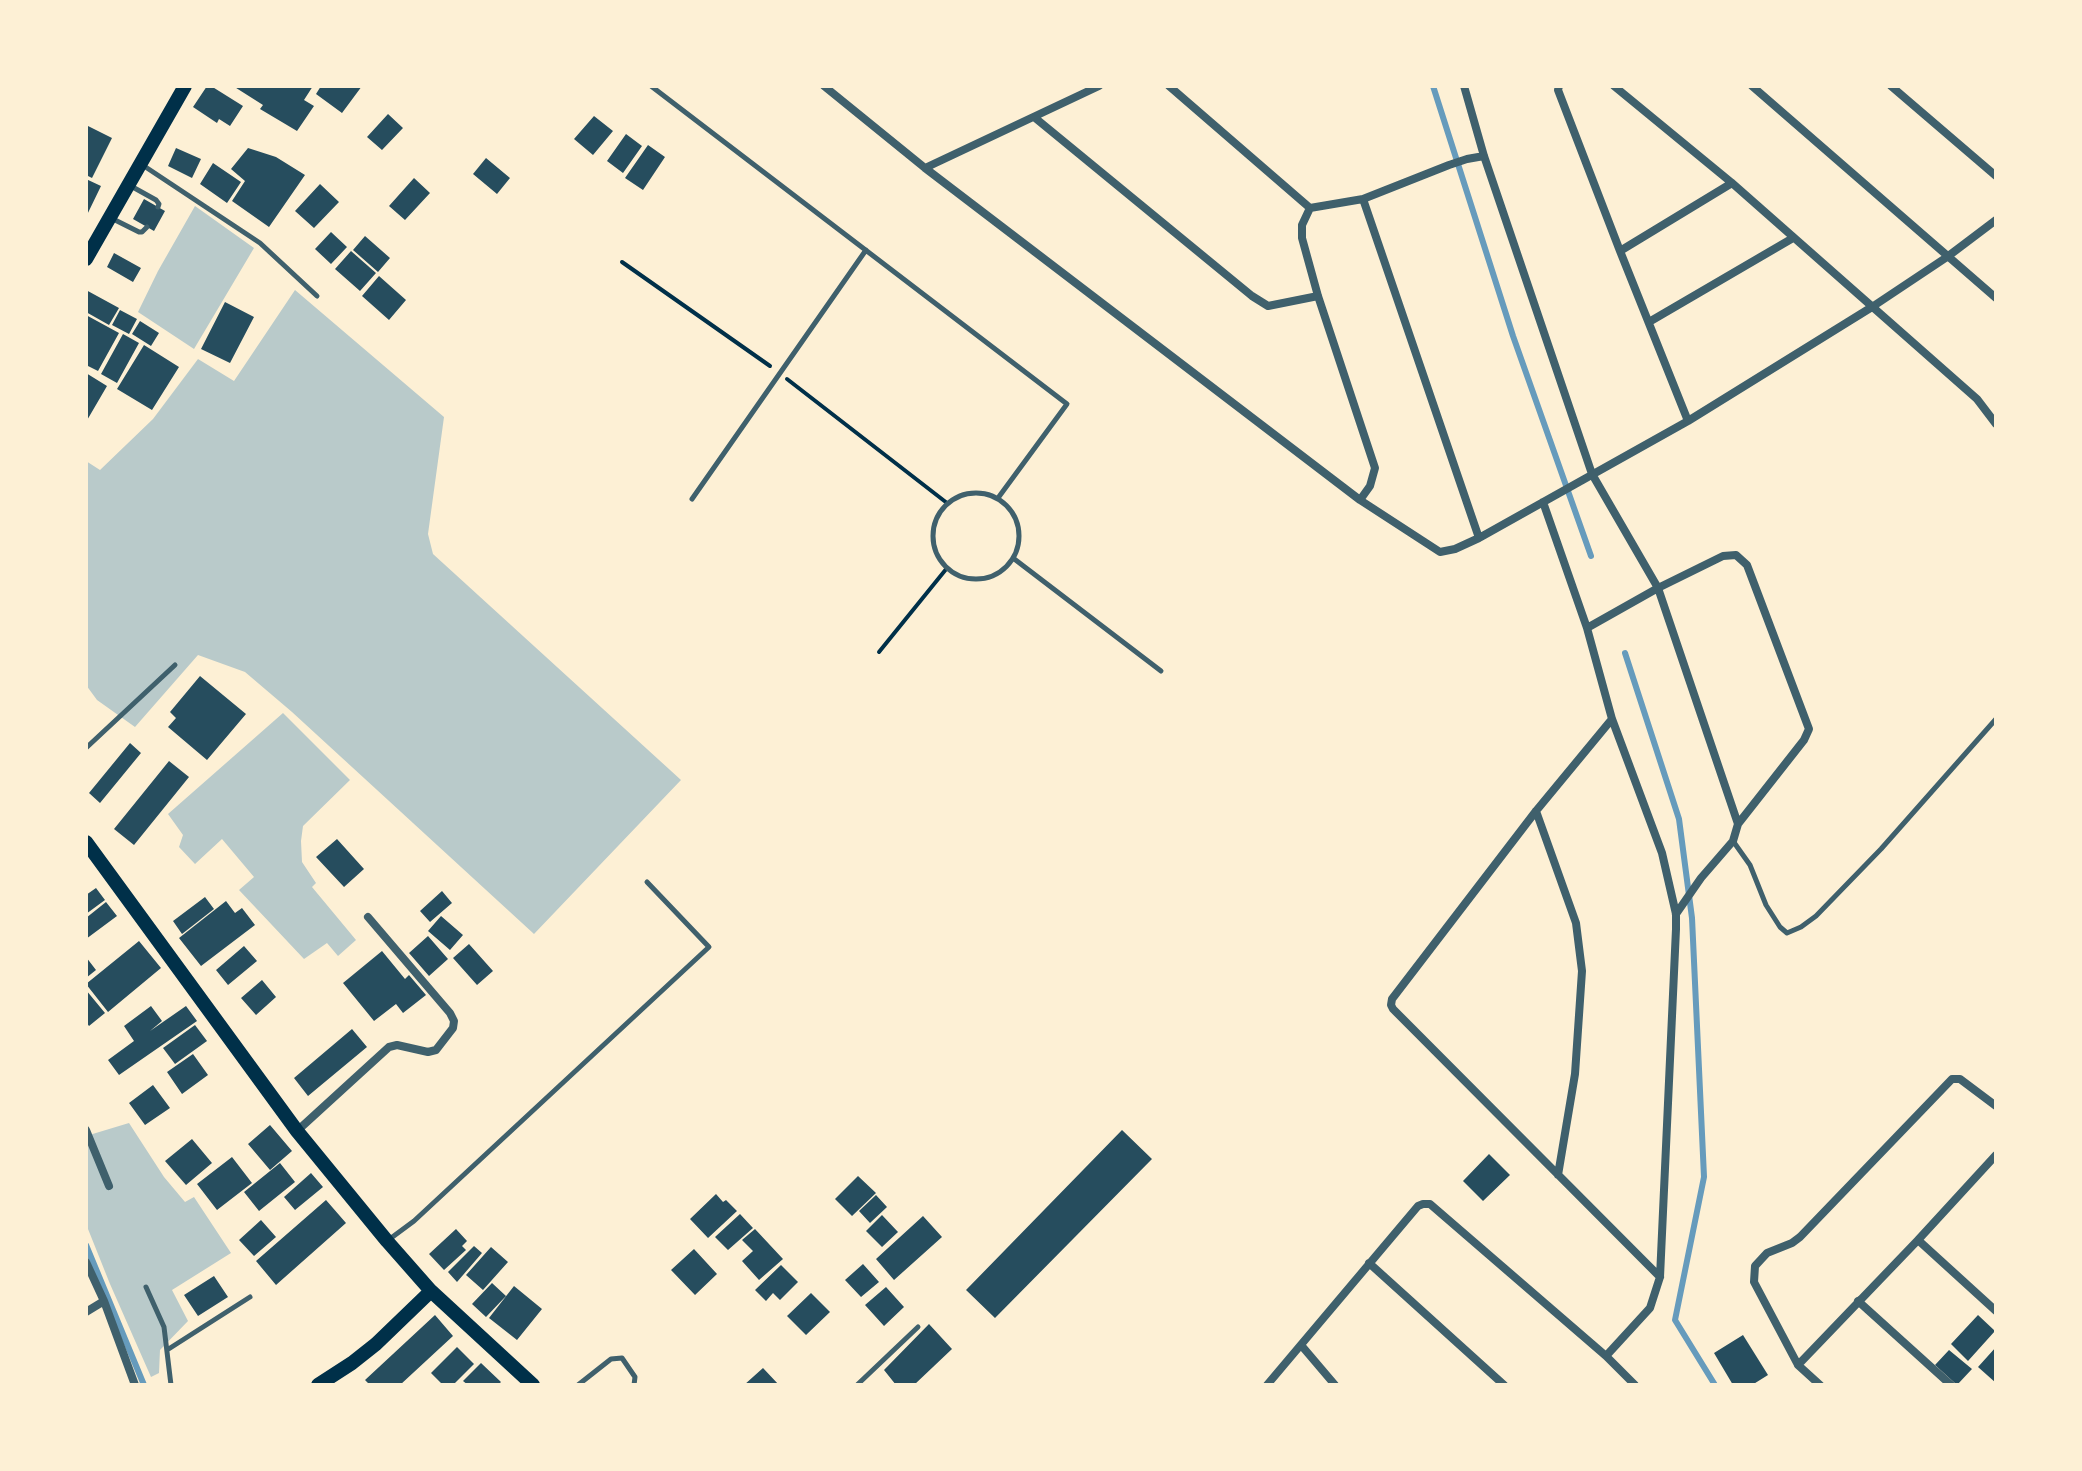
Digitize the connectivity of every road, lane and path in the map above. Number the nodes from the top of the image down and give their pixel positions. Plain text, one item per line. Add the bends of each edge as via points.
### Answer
1 (185, 86) edge
2 (651, 86) edge
3 (824, 86) edge
4 (1099, 86) edge
5 (1169, 86) edge
6 (1464, 86) edge
7 (1559, 86) edge
8 (1614, 86) edge
9 (1752, 86) edge
10 (1891, 86) edge
11 (1034, 117) junction
12 (1484, 156) junction
13 (140, 164) junction
14 (925, 168) junction
15 (1996, 176) edge
16 (1732, 183) junction
17 (128, 185) junction
18 (1363, 199) junction
19 (158, 207) dead end
20 (1310, 208) junction
21 (110, 217) junction
22 (1996, 220) edge
23 (147, 227) dead end
24 (1793, 238) junction
25 (866, 250) junction
26 (1620, 251) junction
27 (1947, 257) junction
28 (86, 259) edge
29 (317, 296) dead end
30 (1318, 296) junction
31 (1996, 298) edge
32 (1872, 307) junction
33 (1649, 322) junction
34 (1688, 421) junction
35 (1996, 424) edge
36 (1592, 474) junction
37 (998, 498) junction
38 (692, 499) dead end
39 (1360, 500) junction
40 (1543, 502) junction
41 (1479, 538) junction
42 (1013, 558) junction
43 (947, 568) junction
44 (1658, 588) junction
45 (1587, 628) junction
46 (879, 652) dead end
47 (175, 665) dead end
48 (1161, 671) dead end
49 (1612, 719) junction
50 (1996, 719) edge
51 (86, 748) edge
52 (1536, 811) junction
53 (1738, 824) junction
54 (1733, 841) junction
55 (86, 842) edge
56 (647, 882) dead end
57 (1678, 910) junction
58 (368, 917) dead end
59 (1996, 1106) edge
60 (86, 1130) edge
61 (297, 1131) junction
62 (1996, 1155) edge
63 (1558, 1175) junction
64 (109, 1186) dead end
65 (1918, 1240) junction
66 (387, 1241) junction
67 (86, 1262) edge
68 (1369, 1263) junction
69 (1660, 1277) junction
70 (146, 1287) dead end
71 (431, 1291) junction
72 (250, 1297) dead end
73 (104, 1301) junction
74 (1858, 1301) junction
75 (1996, 1311) edge
76 (86, 1312) edge
77 (918, 1327) dead end
78 (1301, 1345) junction
79 (167, 1350) junction
80 (1606, 1356) junction
81 (1798, 1365) junction
82 (135, 1385) edge
83 (171, 1385) edge
84 (318, 1385) edge
85 (533, 1385) edge
86 (578, 1385) edge
87 (634, 1385) edge
88 (857, 1385) edge
89 (1267, 1385) edge
90 (1335, 1385) edge
91 (1504, 1385) edge
92 (1635, 1385) edge
93 (1820, 1385) edge
94 (1951, 1385) edge

1 - 13 main road
2 - 25 lane
3 - 14 street
4 - 11 street
5 - 20 street
6 - 12 street
7 - 26 street
8 - 16 street
9 - 27 street
10 - 15 street
11 - 14 street
11 - 30 street via 1252,296 1268,306
12 - 18 street
12 - 36 street
13 - 17 main road
13 - 29 lane via 260,243
14 - 39 street
16 - 24 street
16 - 26 street
17 - 19 lane via 156,200
17 - 21 main road
18 - 20 street
18 - 41 street
20 - 30 street via 1302,238
21 - 23 lane via 139,232
21 - 28 main road
22 - 27 street
24 - 32 street
24 - 33 street
25 - 37 lane via 1067,404
25 - 38 lane
26 - 33 street
27 - 31 street
27 - 32 street
30 - 39 street via 1375,468
32 - 34 street
32 - 35 street via 1977,399
33 - 34 street
34 - 36 street
36 - 40 street
36 - 44 street
37 - 42 lane via 1016,519 1018,546
37 - 43 lane via 972,492 947,503 939,513 932,539
39 - 41 street via 1440,552
40 - 41 street
40 - 45 street
42 - 43 lane via 992,576 979,579
42 - 48 lane
43 - 46 path
44 - 45 street
44 - 53 street
44 - 53 street via 1723,556 1736,555 1747,565 1809,729
45 - 49 street
47 - 51 lane
49 - 52 street
49 - 57 street
50 - 54 lane via 1881,849 1801,927 1787,933 1780,927
52 - 63 street via 1576,923 1582,971 1575,1074
52 - 63 street via 1391,1005
53 - 54 street
54 - 57 street
55 - 61 main road
56 - 66 lane via 709,947
57 - 69 street
58 - 61 street via 450,1013 453,1028 436,1050 389,1047
59 - 81 street via 1960,1079 1952,1079 1800,1237 1767,1253 1755,1266 1754,1282
60 - 64 street
61 - 66 main road
62 - 65 street
63 - 69 street
65 - 74 street
65 - 75 street
66 - 71 main road
67 - 73 street
68 - 78 street
68 - 80 street via 1418,1206 1430,1204
68 - 91 street
69 - 80 street via 1650,1308
70 - 79 lane via 164,1327
71 - 84 main road via 376,1344
71 - 85 main road
72 - 79 lane
73 - 76 street
73 - 82 street
74 - 81 street
74 - 94 street
77 - 88 lane
78 - 89 street
78 - 90 street
79 - 83 lane
80 - 92 street
81 - 93 street
86 - 87 lane via 611,1359 622,1358 635,1377

